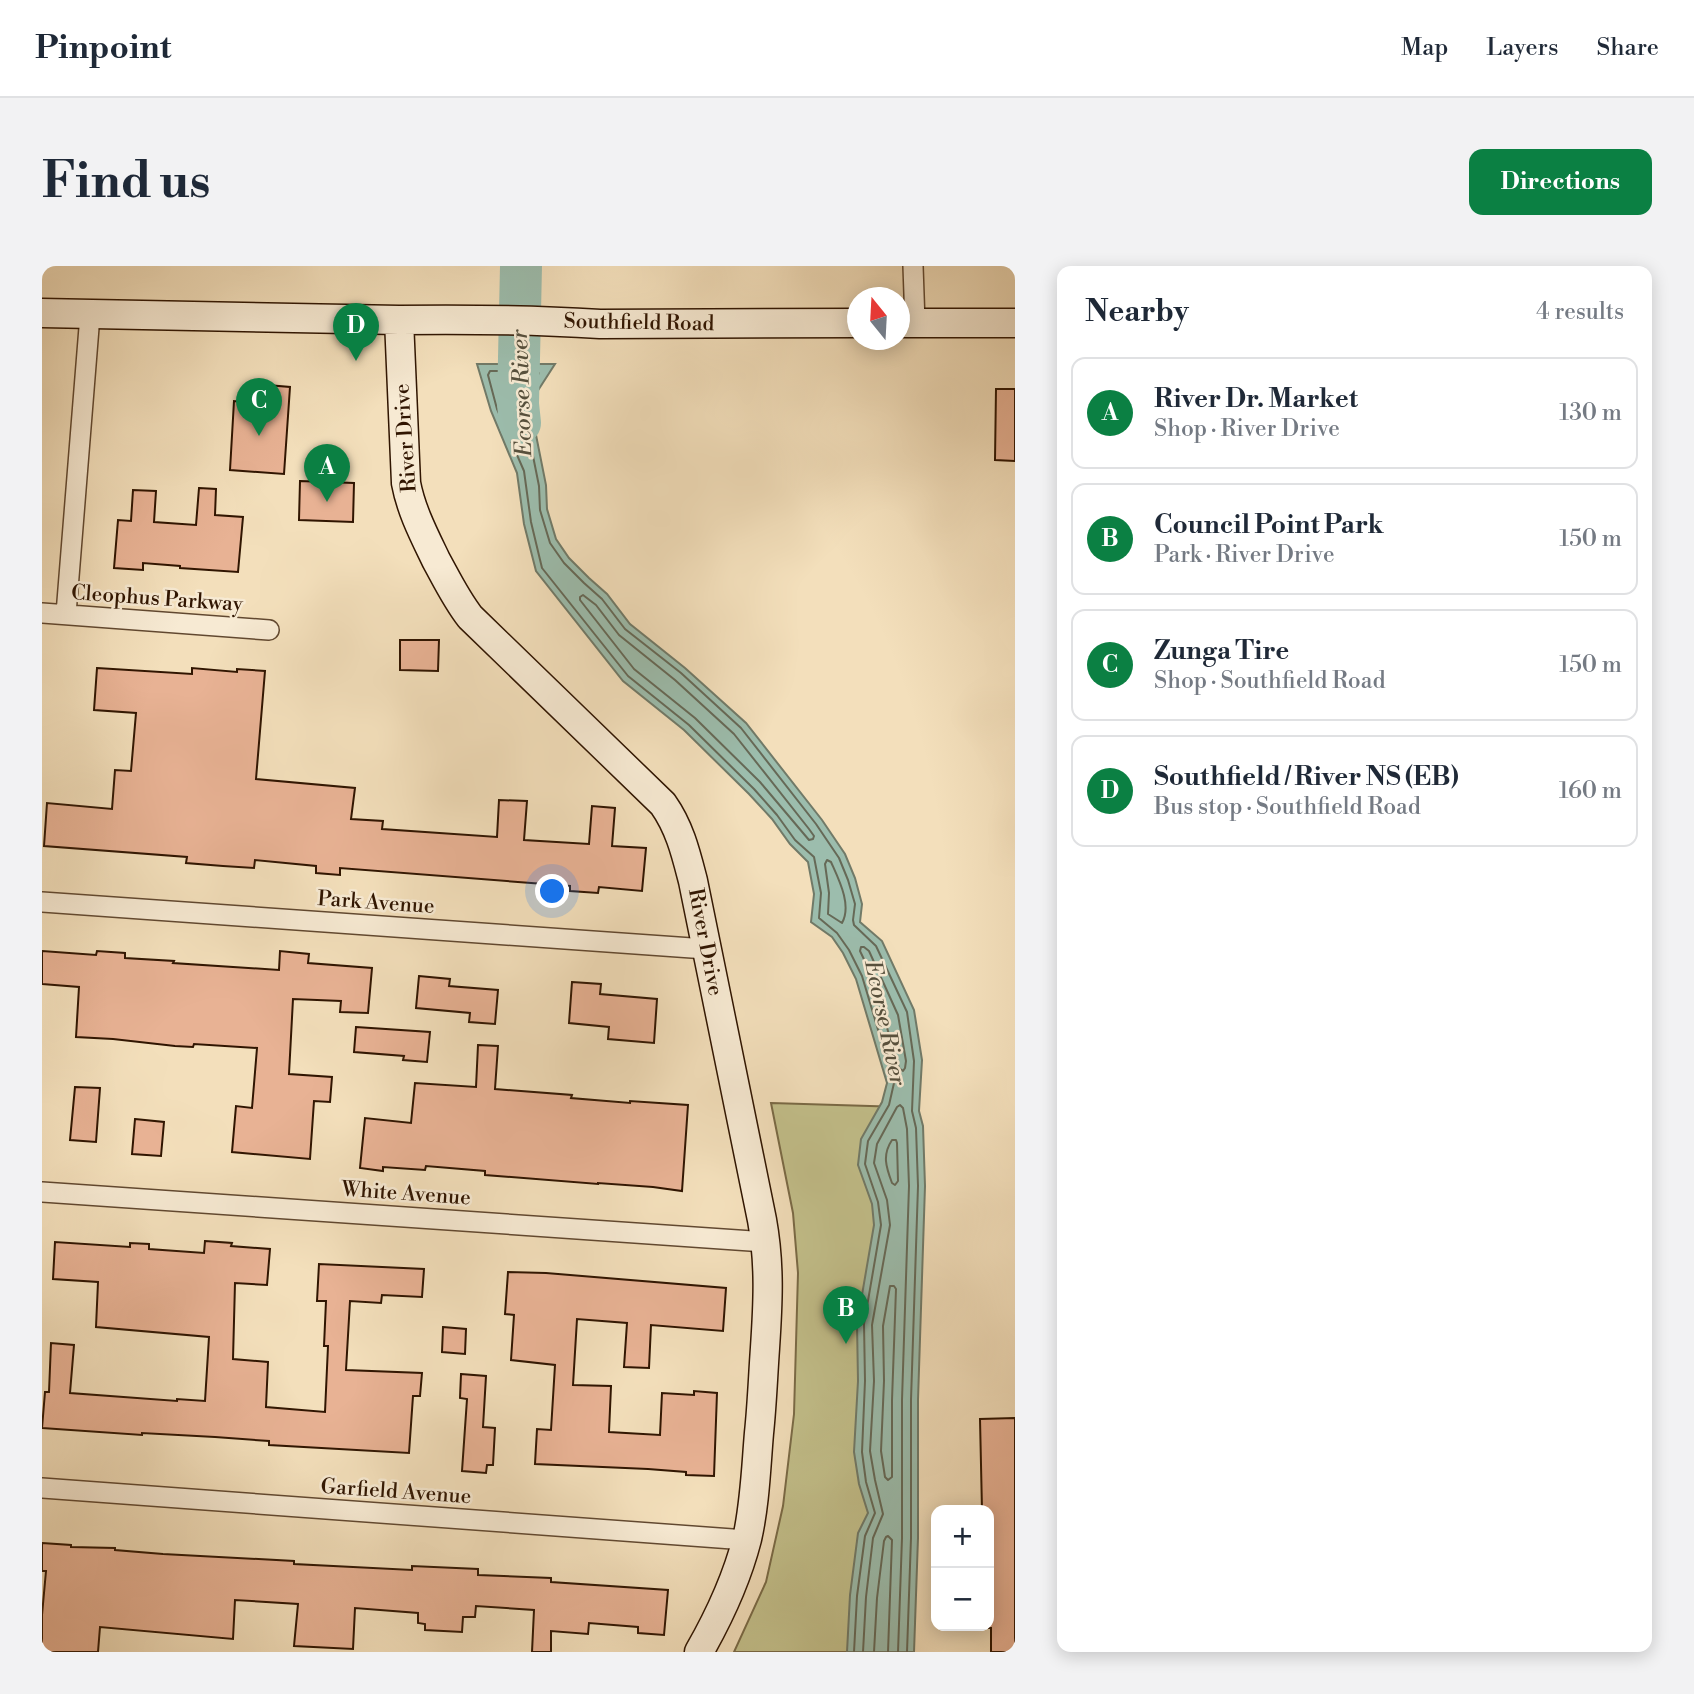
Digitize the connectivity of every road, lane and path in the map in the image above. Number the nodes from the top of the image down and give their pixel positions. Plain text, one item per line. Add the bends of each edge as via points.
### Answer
1 (913, 266) edge
2 (910, 294) edge
3 (42, 313) edge
4 (90, 315) junction
5 (399, 320) junction
6 (847, 323) edge
7 (910, 323) edge
8 (1015, 323) edge
9 (42, 613) edge
10 (65, 614) junction
11 (269, 630) dead end
12 (42, 902) edge
13 (706, 949) junction
14 (42, 1192) edge
15 (766, 1242) junction
16 (42, 1488) edge
17 (746, 1540) junction
18 (699, 1652) edge

1 - 2 street
3 - 4 street, Southfield Road
4 - 5 street, Southfield Road
4 - 10 street
5 - 6 street, Southfield Road
5 - 13 street, River Drive via 406,483 425,538 470,617 673,818 687,858
7 - 8 street
9 - 10 street, Cleophus Parkway
10 - 11 street, Cleophus Parkway
12 - 13 street, Park Avenue
13 - 15 street, River Drive
14 - 15 street, White Avenue
15 - 17 street, River Drive via 769,1287 761,1412
16 - 17 street, Garfield Avenue
17 - 18 street, River Drive via 734,1580

